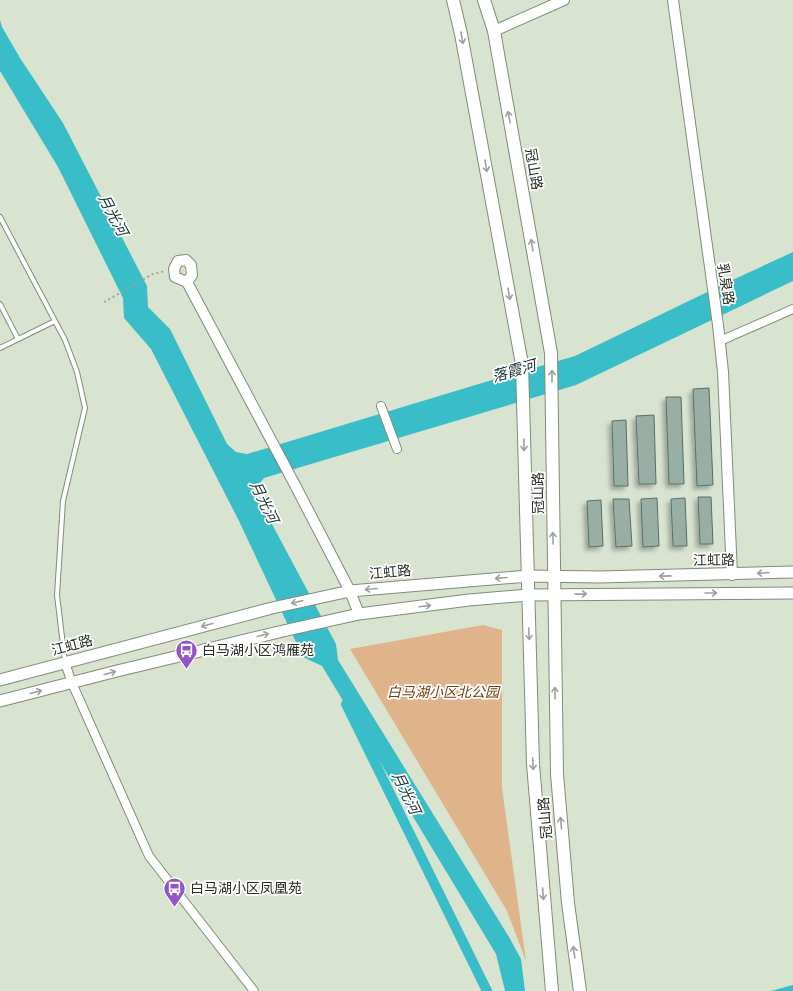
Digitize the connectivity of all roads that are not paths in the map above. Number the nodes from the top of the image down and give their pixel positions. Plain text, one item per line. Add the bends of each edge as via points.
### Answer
1 (453, 0) edge
2 (484, 0) edge
3 (564, 0) edge
4 (673, 0) edge
5 (494, 31) junction
6 (0, 217) edge
7 (187, 282) dead end
8 (0, 304) edge
9 (793, 309) edge
10 (55, 321) junction
11 (18, 339) junction
12 (720, 341) junction
13 (0, 348) edge
14 (382, 406) dead end
15 (397, 449) dead end
16 (793, 572) edge
17 (732, 575) junction
18 (528, 576) junction
19 (554, 577) junction
20 (350, 591) junction
21 (793, 593) edge
22 (528, 595) junction
23 (554, 595) junction
24 (359, 614) junction
25 (65, 663) junction
26 (0, 680) edge
27 (72, 682) junction
28 (0, 701) edge
29 (254, 991) edge
30 (552, 991) edge
31 (580, 991) edge

1 -> 18 main road, 冠山路 via 462,34 522,364
2 - 5 main road, 冠山路
3 - 5 street
4 - 12 street, 乳泉路
19 -> 5 main road, 冠山路 via 552,353
6 - 10 lane
7 - 20 street
8 - 11 lane
9 - 12 street
10 - 11 lane
10 - 25 lane via 77,372 85,408 63,501 57,595
11 - 13 lane
12 - 17 street, 乳泉路
14 - 15 street
16 -> 17 main road, 江虹路
17 -> 19 main road, 江虹路
18 - 19 main road, 江虹路
18 -> 20 main road, 江虹路
18 - 22 main road, 冠山路
19 - 23 main road, 冠山路
20 - 24 street
20 -> 25 main road, 江虹路 via 272,608
23 -> 21 main road
22 - 23 main road
24 -> 22 main road
22 -> 30 main road, 冠山路 via 533,764
31 -> 23 main road, 冠山路 via 568,903 556,774
27 -> 24 main road
25 - 26 main road, 江虹路
25 - 27 street
28 -> 27 main road
27 - 29 street via 149,856

